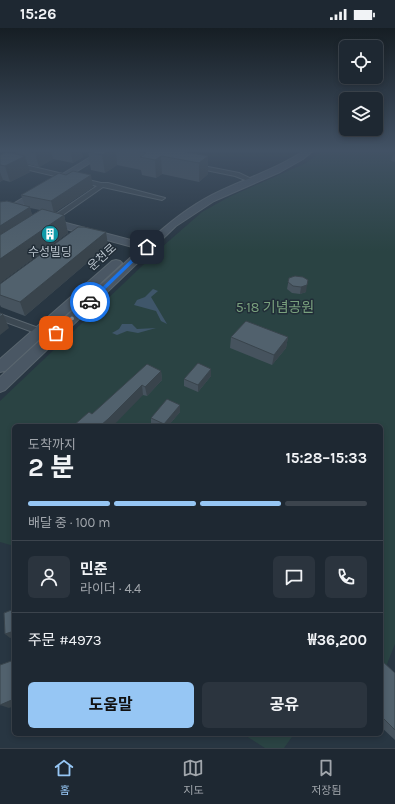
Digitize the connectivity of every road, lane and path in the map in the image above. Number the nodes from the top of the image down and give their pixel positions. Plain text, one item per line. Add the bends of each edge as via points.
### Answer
1 (52, 184) edge
2 (96, 184) edge
3 (240, 184) edge
4 (101, 185) junction
5 (162, 198) dead end
6 (3, 211) edge
7 (25, 215) edge
8 (44, 222) joint
9 (81, 230) junction
10 (71, 238) edge
11 (141, 246) junction
12 (0, 317) edge
13 (41, 332) junction
14 (0, 367) edge
15 (0, 386) edge

1 - 6 street
2 - 4 street
3 - 11 street, 운천로 via 192,210
4 - 5 street
4 - 8 street
6 - 7 street
8 - 9 street
9 - 10 street
9 - 11 street
11 - 13 street, 운천로
11 - 15 street, 운천로
12 - 13 street
13 - 14 street, 운천로

